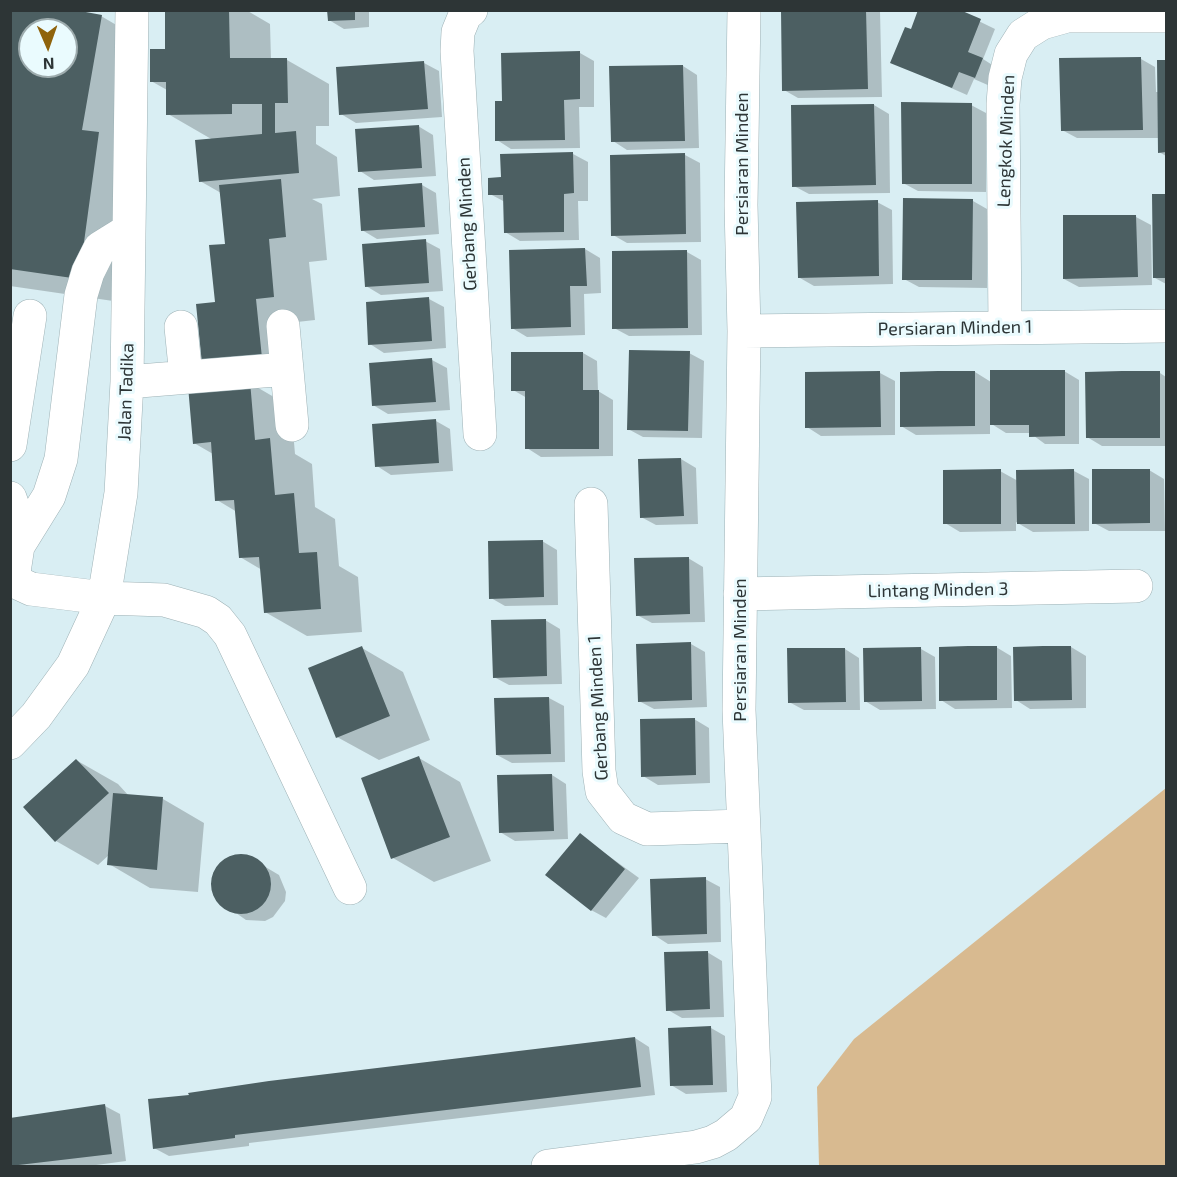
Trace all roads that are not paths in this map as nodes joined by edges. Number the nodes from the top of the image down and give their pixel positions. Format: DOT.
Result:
graph roads {
  1 [pos="132,10"];
  2 [pos="744,10"];
  3 [pos="467,12"];
  4 [pos="1167,16"];
  5 [pos="129,230"];
  6 [pos="30,316"];
  7 [pos="283,326"];
  8 [pos="1167,326"];
  9 [pos="181,327"];
  10 [pos="1005,327"];
  11 [pos="744,332"];
  12 [pos="287,369"];
  13 [pos="186,377"];
  14 [pos="127,382"];
  15 [pos="292,425"];
  16 [pos="480,434"];
  17 [pos="10,446"];
  18 [pos="10,498"];
  19 [pos="591,504"];
  20 [pos="23,535"];
  21 [pos="1136,586"];
  22 [pos="740,594"];
  23 [pos="104,598"];
  24 [pos="10,743"];
  25 [pos="743,826"];
  26 [pos="350,888"];
  27 [pos="588,1164"];
  28 [pos="548,1167"];
  1 -- 5 [label="street, Jalan Tadika"];
  2 -- 11 [label="street, Persiaran Minden"];
  3 -- 16 [label="street, Gerbang Minden"];
  4 -- 10 [label="street, Lengkok Minden"];
  5 -- 14 [label="street, Jalan Tadika"];
  5 -- 20 [label="street"];
  6 -- 17 [label="street"];
  7 -- 12 [label="street"];
  8 -- 10 [label="street, Persiaran Minden 1"];
  9 -- 13 [label="street"];
  10 -- 11 [label="street, Persiaran Minden 1"];
  11 -- 22 [label="street, Persiaran Minden"];
  12 -- 13 [label="street"];
  12 -- 15 [label="street"];
  13 -- 14 [label="street"];
  14 -- 23 [label="street, Jalan Tadika"];
  18 -- 20 [label="street"];
  19 -- 25 [label="street, Gerbang Minden 1"];
  20 -- 23 [label="street"];
  21 -- 22 [label="street, Lintang Minden 3"];
  22 -- 25 [label="street, Persiaran Minden"];
  23 -- 24 [label="street, Jalan Tadika"];
  23 -- 26 [label="street"];
  25 -- 27 [label="street, Persiaran Minden"];
  27 -- 28 [label="street, Persiaran Minden"];
}
